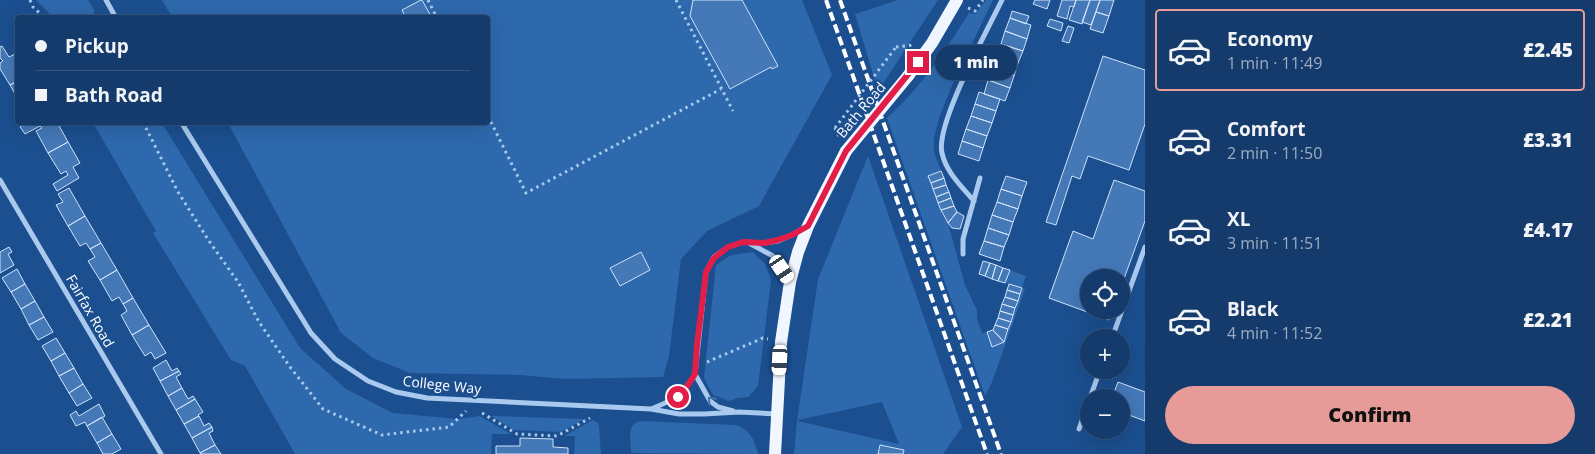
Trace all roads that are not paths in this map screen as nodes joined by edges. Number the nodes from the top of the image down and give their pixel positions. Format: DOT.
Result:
graph roads {
  1 [pos="106,0"];
  2 [pos="957,0"];
  3 [pos="1002,0"];
  4 [pos="114,15"];
  5 [pos="183,125"];
  6 [pos="980,178"];
  7 [pos="0,180"];
  8 [pos="974,201"];
  9 [pos="808,226"];
  10 [pos="749,242"];
  11 [pos="1145,247"];
  12 [pos="963,254"];
  13 [pos="790,282"];
  14 [pos="1115,329"];
  15 [pos="695,374"];
  16 [pos="651,409"];
  17 [pos="739,412"];
  18 [pos="777,414"];
  19 [pos="161,454"];
  20 [pos="775,454"];
  1 -- 4 [label="street"];
  2 -- 9 [label="main road, Bath Road, bridge"];
  3 -- 8 [label="street"];
  5 -- 16 [label="street, College Way"];
  6 -- 8 [label="street"];
  7 -- 19 [label="street, Fairfax Road"];
  8 -- 12 [label="street"];
  9 -- 10 [label="street"];
  9 -- 13 [label="main road, Bath Road"];
  10 -- 13 [label="street"];
  10 -- 15 [label="street"];
  11 -- 14 [label="street"];
  13 -- 18 [label="main road, Bath Road"];
  15 -- 16 [label="street"];
  17 -- 15 [label="street, one-way"];
  16 -- 17 [label="street, College Way"];
  17 -- 18 [label="street, College Way"];
  18 -- 20 [label="main road, Bath Road"];
}
